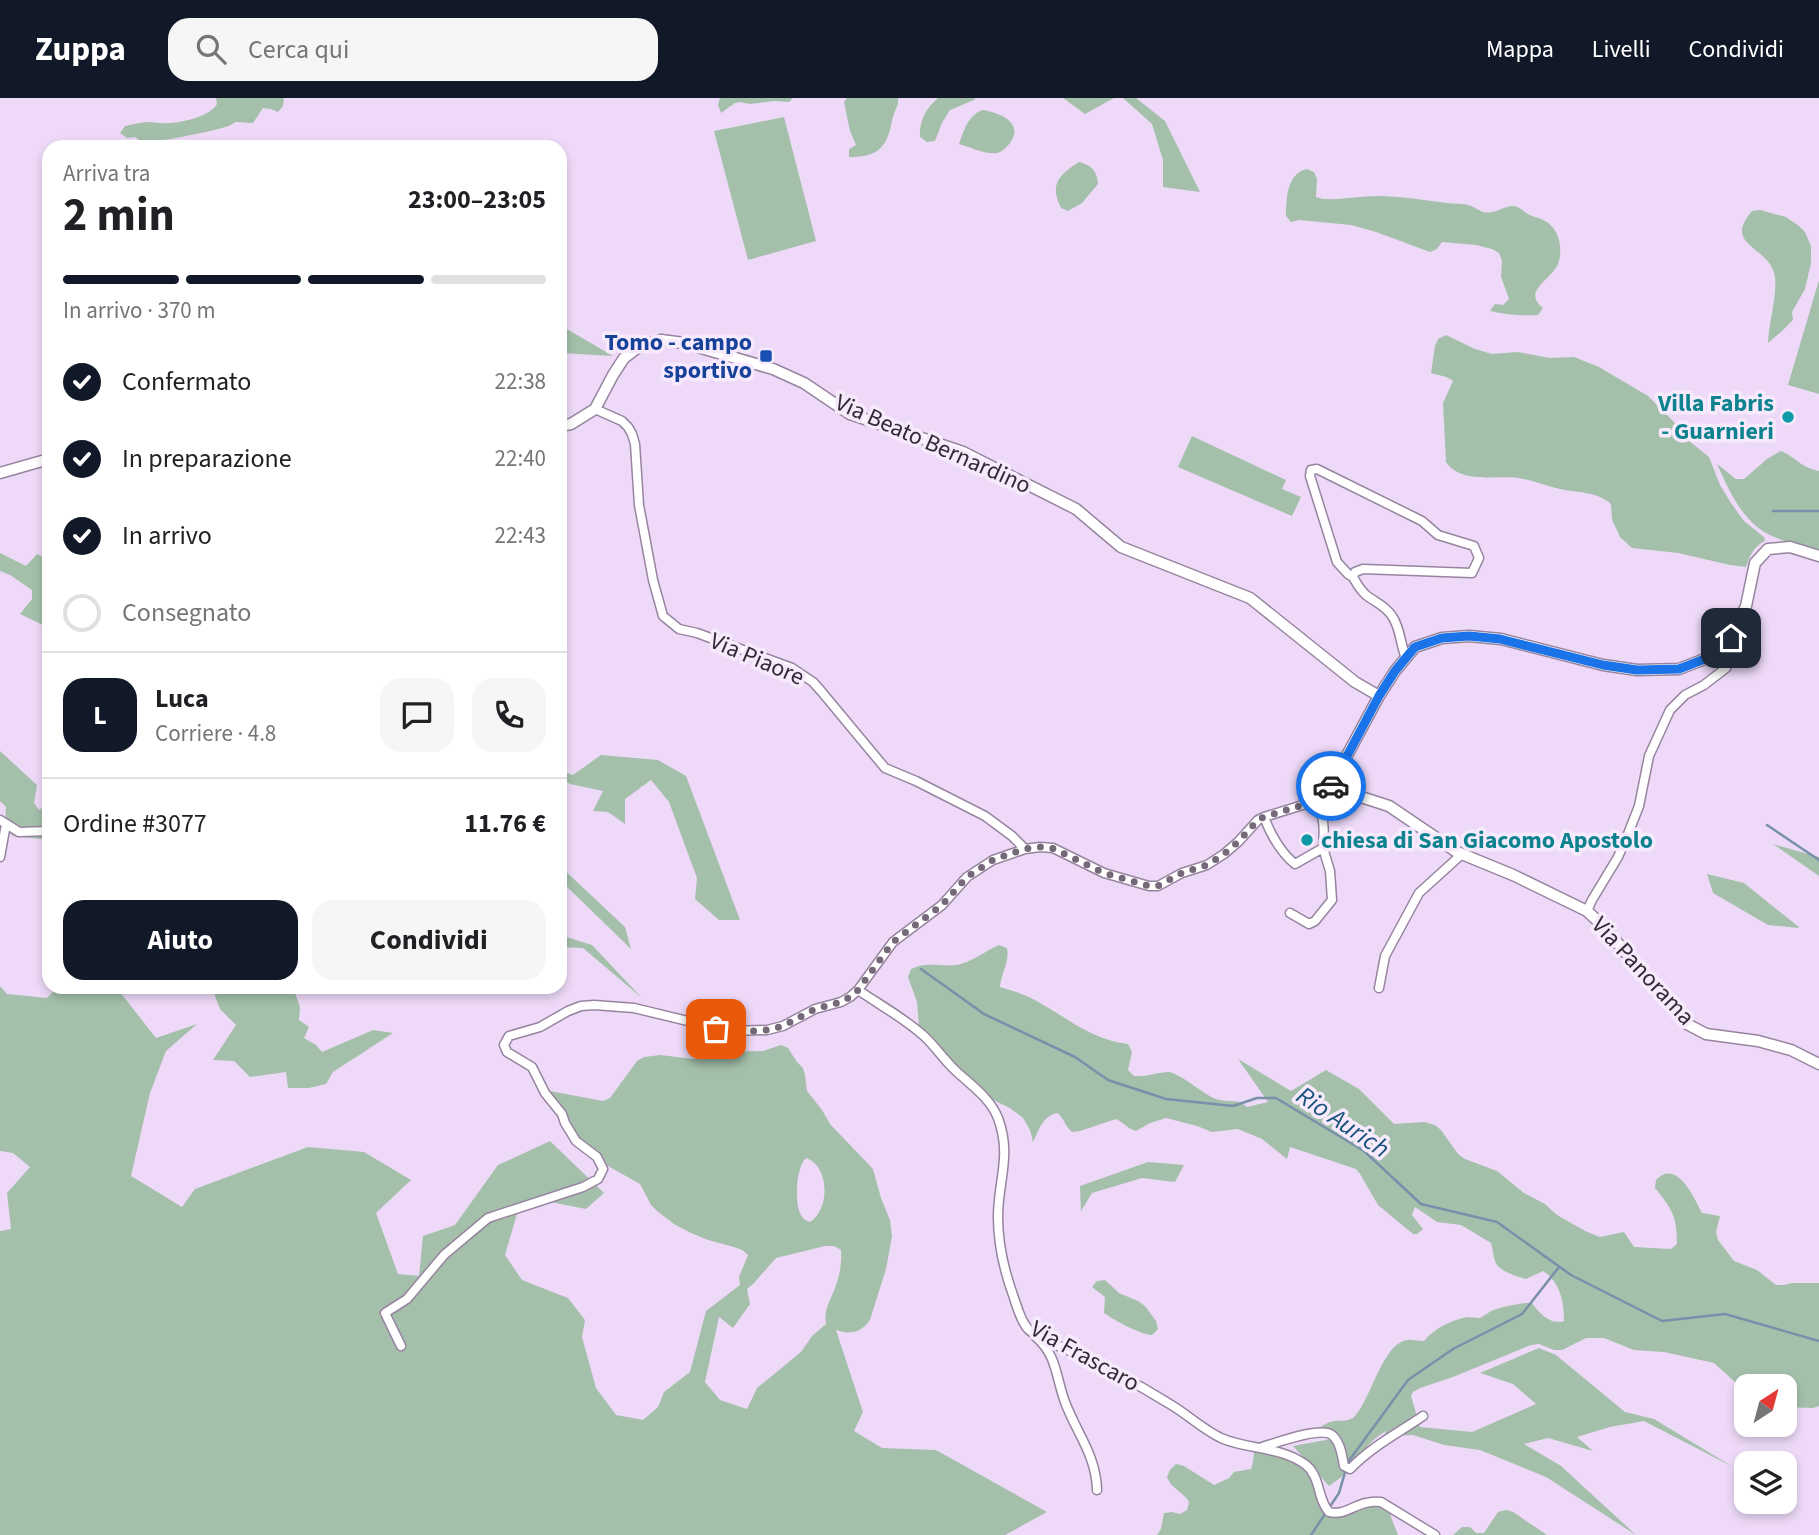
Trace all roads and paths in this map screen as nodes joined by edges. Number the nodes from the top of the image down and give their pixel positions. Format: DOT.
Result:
graph roads {
  1 [pos="595,409"];
  2 [pos="567,425"];
  3 [pos="42,461"];
  4 [pos="0,473"];
  5 [pos="1819,556"];
  6 [pos="1353,577"];
  7 [pos="1731,638"];
  8 [pos="1406,658"];
  9 [pos="1379,696"];
  10 [pos="1330,788"];
  11 [pos="1318,805"];
  12 [pos="1264,817"];
  13 [pos="3,822"];
  14 [pos="42,831"];
  15 [pos="1323,848"];
  16 [pos="1025,849"];
  17 [pos="1462,853"];
  18 [pos="0,857"];
  19 [pos="1587,911"];
  20 [pos="1290,913"];
  21 [pos="1379,988"];
  22 [pos="858,990"];
  23 [pos="1819,1064"];
  24 [pos="1029,1330"];
  25 [pos="401,1346"];
  26 [pos="1423,1416"];
  27 [pos="1259,1448"];
  28 [pos="1097,1490"];
  29 [pos="1434,1535"];
  1 -- 2 [label="street"];
  1 -- 9 [label="street, Via Beato Bernardino"];
  1 -- 16 [label="street, Via Piaore"];
  3 -- 4 [label="street"];
  5 -- 7 [label="street"];
  6 -- 6 [label="street"];
  6 -- 8 [label="street"];
  7 -- 8 [label="street"];
  7 -- 19 [label="street"];
  8 -- 9 [label="street"];
  9 -- 10 [label="street"];
  10 -- 11 [label="street"];
  10 -- 17 [label="street, Via Panorama"];
  11 -- 12 [label="street"];
  11 -- 15 [label="street"];
  12 -- 15 [label="street"];
  12 -- 16 [label="street"];
  13 -- 14 [label="street"];
  13 -- 18 [label="street"];
  15 -- 20 [label="street"];
  16 -- 22 [label="street"];
  17 -- 19 [label="street, Via Panorama"];
  17 -- 21 [label="street"];
  19 -- 23 [label="street, Via Panorama"];
  22 -- 24 [label="street, Via Frascaro"];
  22 -- 25 [label="street"];
  24 -- 27 [label="street, Via Frascaro"];
  24 -- 28 [label="street"];
  26 -- 27 [label="street"];
  27 -- 29 [label="street, Via Frascaro"];
}
